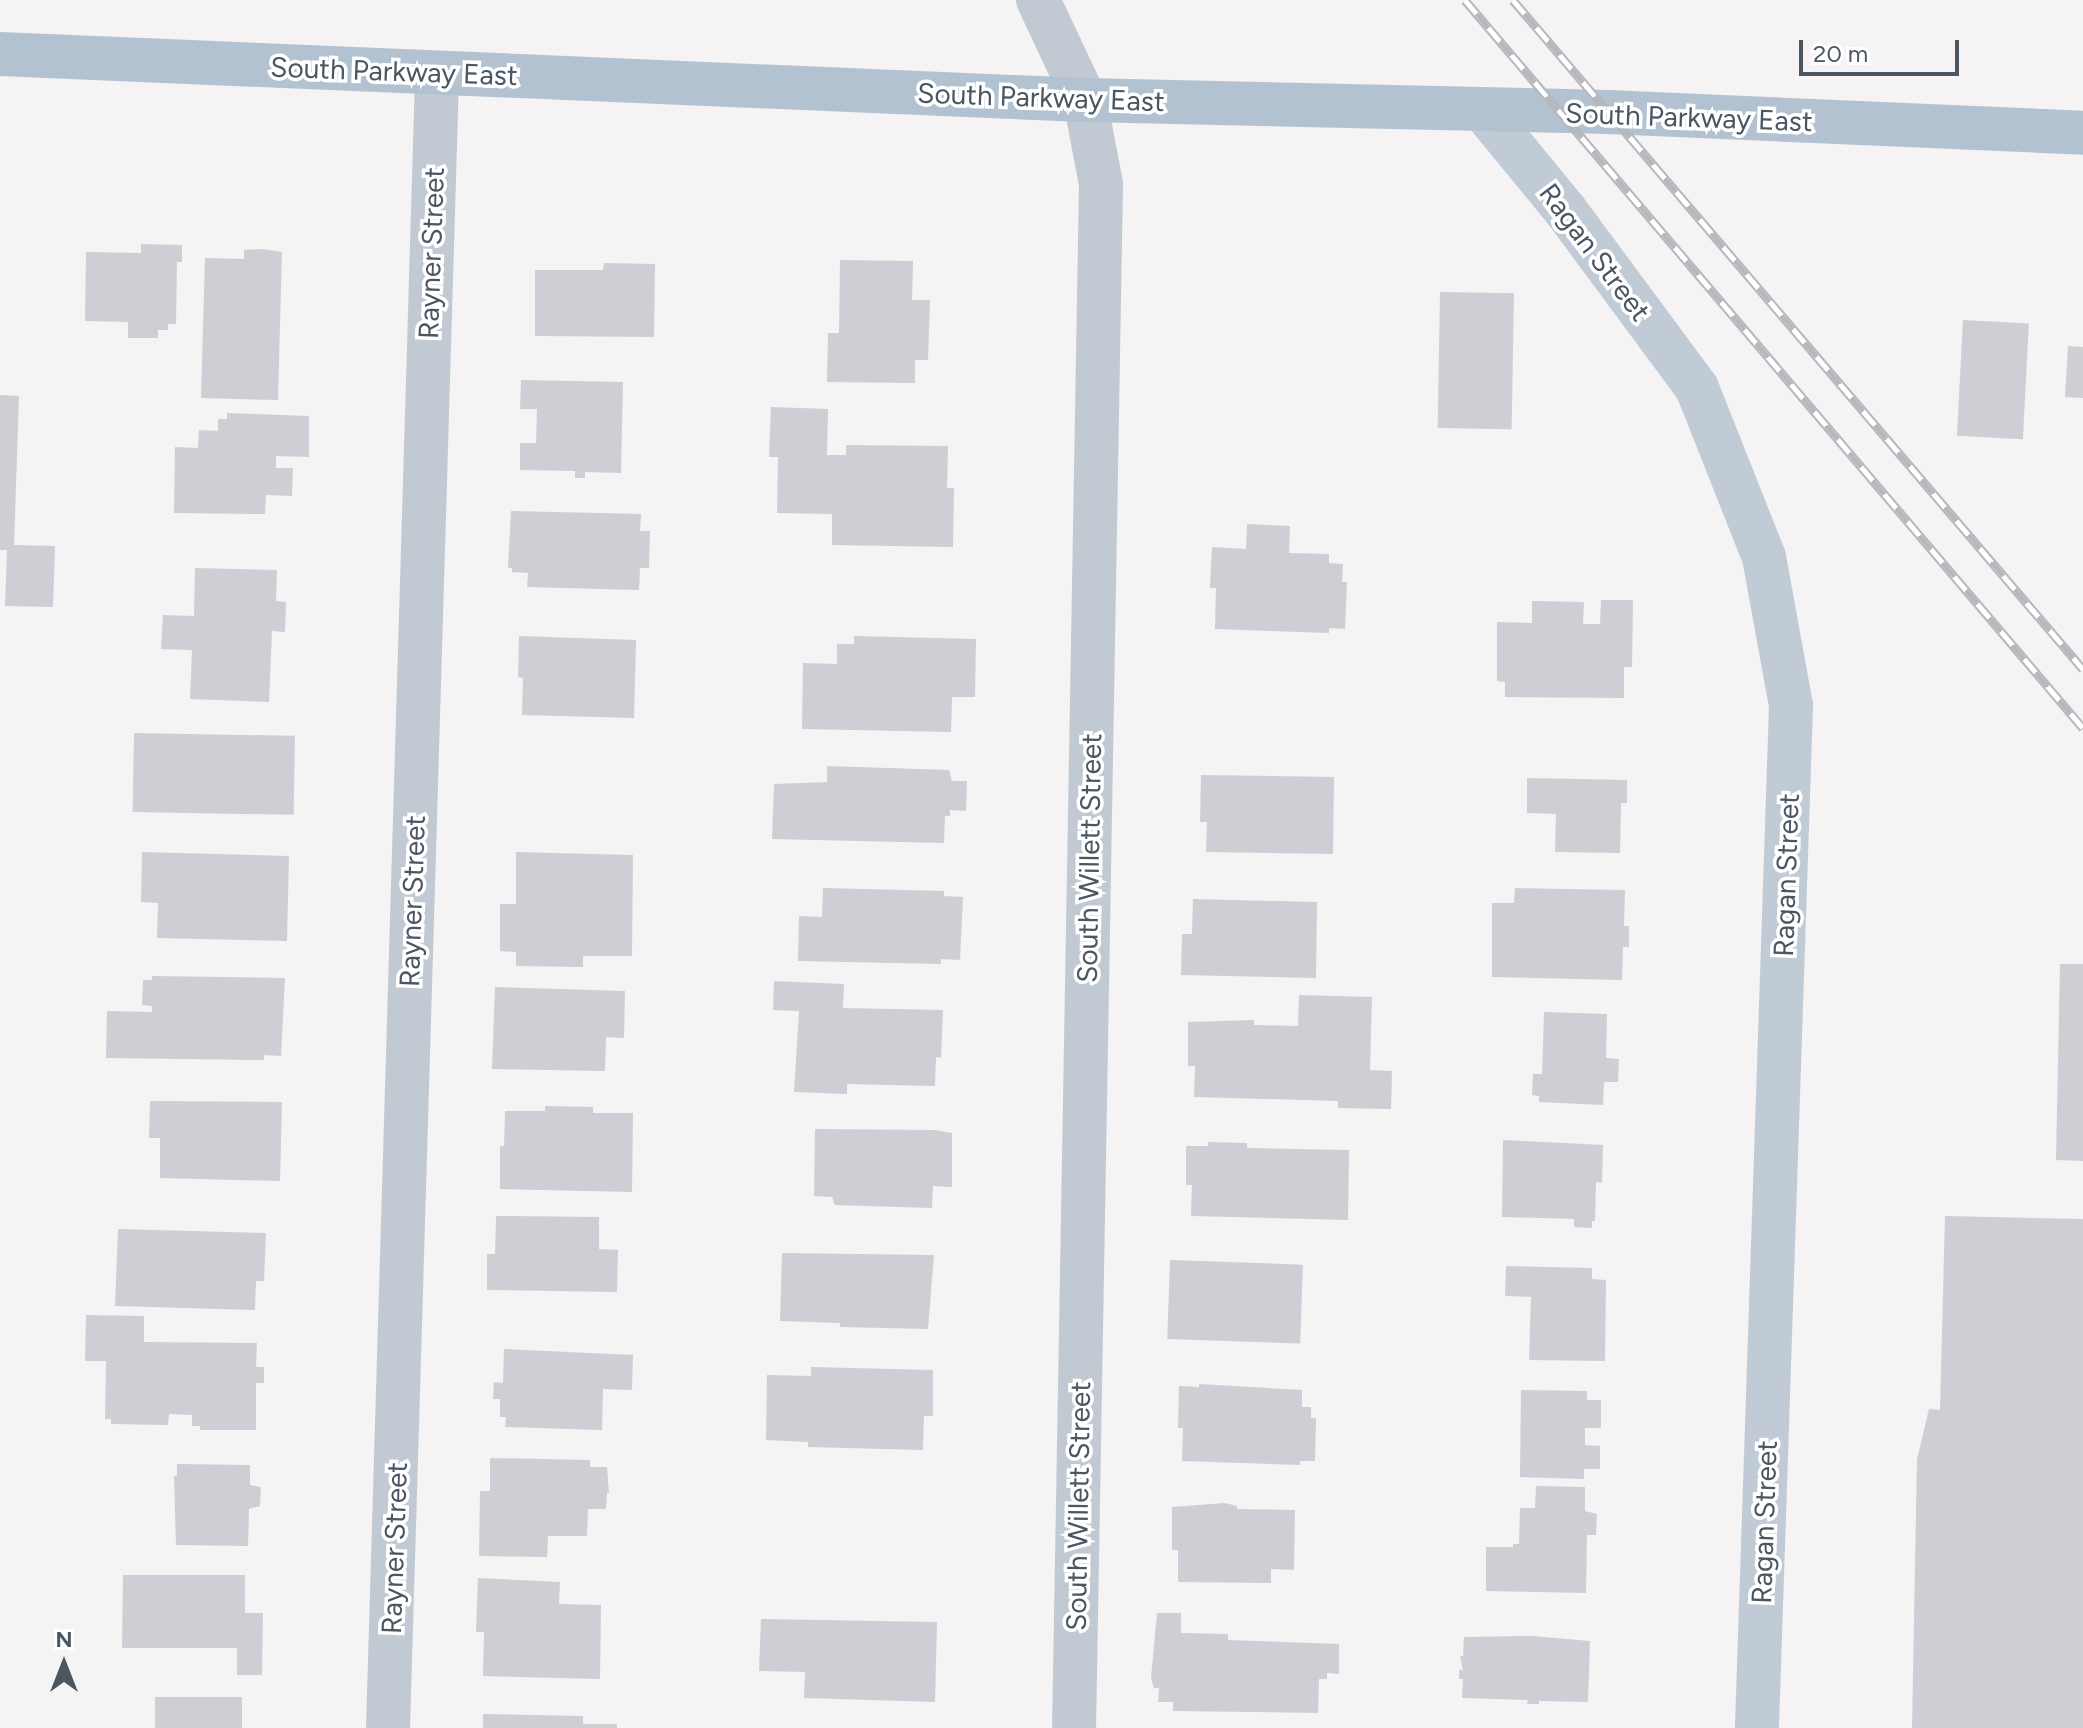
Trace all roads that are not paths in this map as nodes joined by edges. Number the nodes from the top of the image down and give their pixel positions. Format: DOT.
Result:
graph roads {
  1 [pos="1038,0"];
  2 [pos="0,54"];
  3 [pos="437,73"];
  4 [pos="1085,100"];
  5 [pos="1483,110"];
  6 [pos="2083,133"];
  7 [pos="388,1728"];
  8 [pos="1074,1728"];
  9 [pos="1757,1728"];
  1 -- 4 [label="street, South Willett Street"];
  2 -- 3 [label="main road, South Parkway East"];
  3 -- 4 [label="main road, South Parkway East"];
  3 -- 7 [label="street, Rayner Street"];
  4 -- 5 [label="main road, South Parkway East"];
  4 -- 8 [label="street, South Willett Street"];
  5 -- 6 [label="main road, South Parkway East"];
  5 -- 9 [label="street, Ragan Street"];
}
